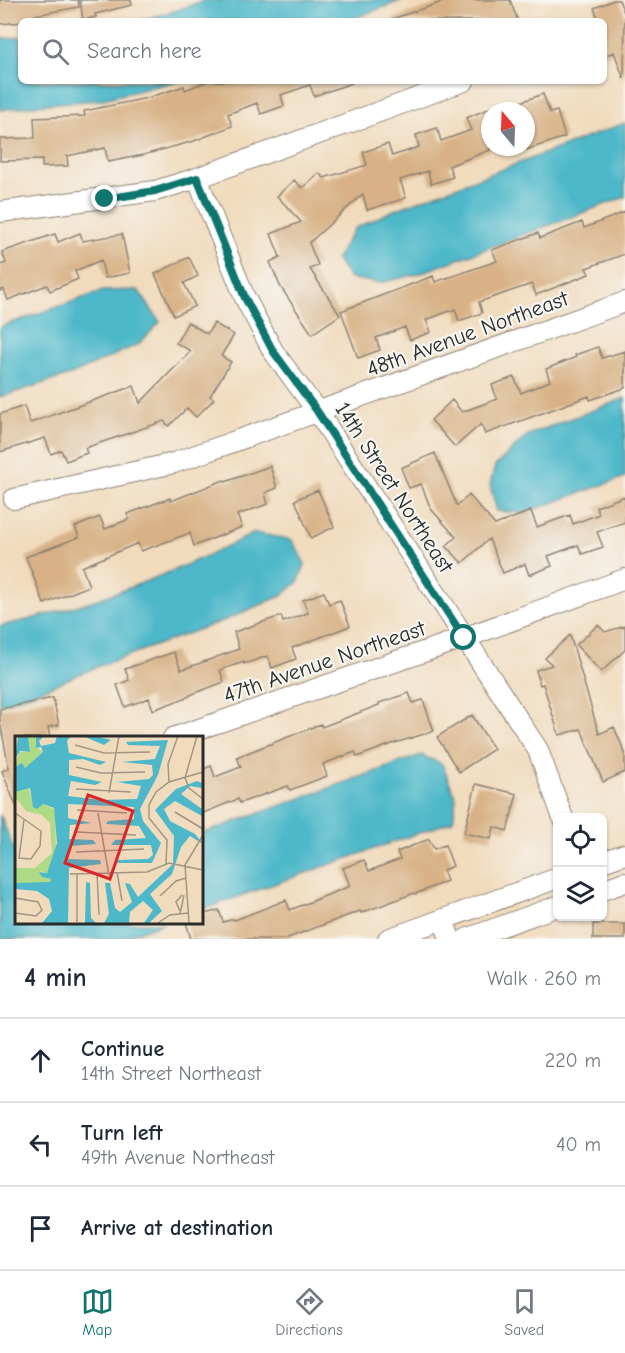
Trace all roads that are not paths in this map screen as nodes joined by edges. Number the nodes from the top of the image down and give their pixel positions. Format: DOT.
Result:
graph roads {
  1 [pos="456,84"];
  2 [pos="197,178"];
  3 [pos="0,212"];
  4 [pos="625,302"];
  5 [pos="317,411"];
  6 [pos="14,499"];
  7 [pos="625,579"];
  8 [pos="464,638"];
  9 [pos="179,736"];
  10 [pos="561,813"];
  11 [pos="625,854"];
  12 [pos="607,861"];
  13 [pos="553,880"];
  14 [pos="625,882"];
  15 [pos="607,889"];
  16 [pos="553,908"];
  17 [pos="443,920"];
  18 [pos="388,939"];
  19 [pos="450,939"];
  20 [pos="466,939"];
  1 -- 2 [label="street"];
  2 -- 3 [label="street"];
  2 -- 5 [label="street, 14th Street Northeast"];
  4 -- 5 [label="street, 48th Avenue Northeast"];
  5 -- 6 [label="street, 48th Avenue Northeast"];
  5 -- 8 [label="street, 14th Street Northeast"];
  7 -- 8 [label="street, 47th Avenue Northeast"];
  8 -- 9 [label="street, 47th Avenue Northeast"];
  8 -- 10 [label="street, 14th Street Northeast"];
  11 -- 12 [label="street"];
  13 -- 17 [label="street"];
  14 -- 15 [label="street"];
  16 -- 20 [label="street"];
  17 -- 18 [label="street"];
  17 -- 19 [label="street"];
}
